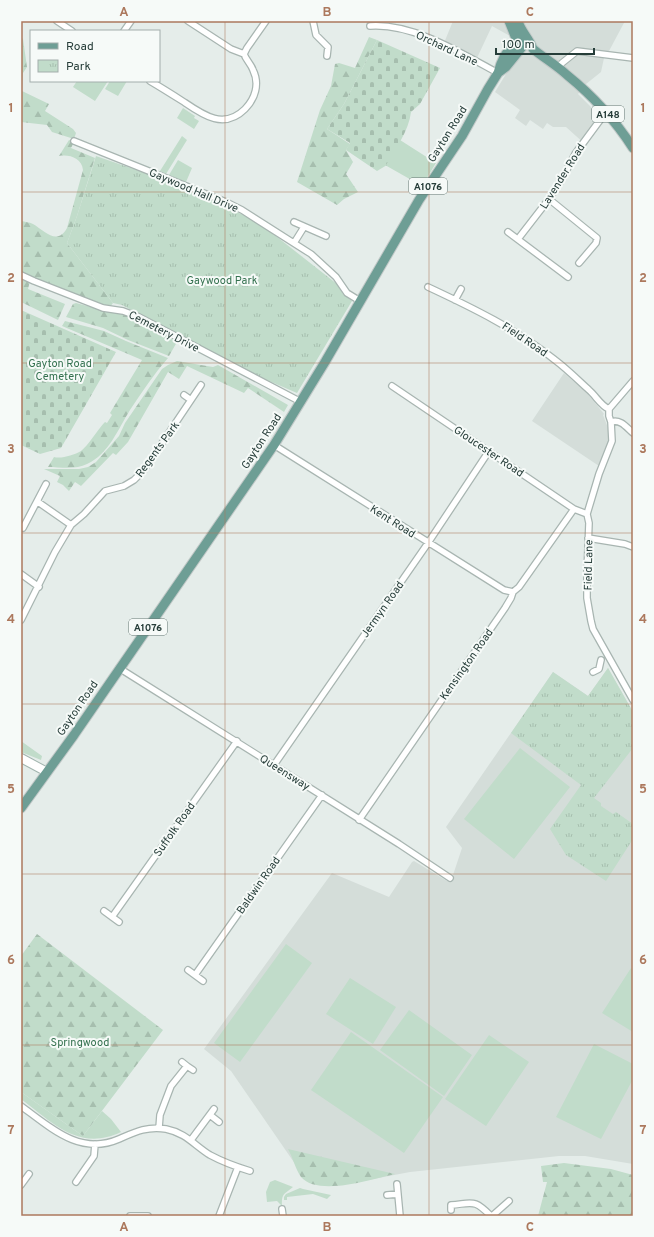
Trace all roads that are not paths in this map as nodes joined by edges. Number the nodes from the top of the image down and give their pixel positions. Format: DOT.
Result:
graph roads {
  1 [pos="57,21"];
  2 [pos="131,21"];
  3 [pos="188,21"];
  4 [pos="266,21"];
  5 [pos="313,21"];
  6 [pos="509,21"];
  7 [pos="518,21"];
  8 [pos="370,26"];
  9 [pos="70,30"];
  10 [pos="125,30"];
  11 [pos="524,40"];
  12 [pos="244,54"];
  13 [pos="327,56"];
  14 [pos="633,58"];
  15 [pos="558,67"];
  16 [pos="498,73"];
  17 [pos="152,82"];
  18 [pos="606,112"];
  19 [pos="74,141"];
  20 [pos="633,148"];
  21 [pos="549,199"];
  22 [pos="294,222"];
  23 [pos="304,227"];
  24 [pos="508,232"];
  25 [pos="326,236"];
  26 [pos="518,240"];
  27 [pos="294,243"];
  28 [pos="579,263"];
  29 [pos="21,275"];
  30 [pos="568,277"];
  31 [pos="428,287"];
  32 [pos="461,289"];
  33 [pos="456,300"];
  34 [pos="360,301"];
  35 [pos="633,381"];
  36 [pos="201,385"];
  37 [pos="392,386"];
  38 [pos="184,395"];
  39 [pos="191,400"];
  40 [pos="301,402"];
  41 [pos="609,409"];
  42 [pos="611,422"];
  43 [pos="633,433"];
  44 [pos="274,445"];
  45 [pos="489,451"];
  46 [pos="46,484"];
  47 [pos="38,502"];
  48 [pos="574,509"];
  49 [pos="587,514"];
  50 [pos="71,525"];
  51 [pos="21,527"];
  52 [pos="588,538"];
  53 [pos="428,543"];
  54 [pos="633,547"];
  55 [pos="21,574"];
  56 [pos="39,587"];
  57 [pos="513,592"];
  58 [pos="21,620"];
  59 [pos="601,660"];
  60 [pos="119,668"];
  61 [pos="593,672"];
  62 [pos="633,700"];
  63 [pos="237,741"];
  64 [pos="21,758"];
  65 [pos="274,766"];
  66 [pos="47,772"];
  67 [pos="322,795"];
  68 [pos="21,808"];
  69 [pos="359,820"];
  70 [pos="450,878"];
  71 [pos="104,911"];
  72 [pos="112,917"];
  73 [pos="119,922"];
  74 [pos="188,970"];
  75 [pos="195,975"];
  76 [pos="203,981"];
  77 [pos="193,1070"];
  78 [pos="21,1106"];
  79 [pos="214,1109"];
  80 [pos="210,1115"];
  81 [pos="219,1122"];
  82 [pos="159,1128"];
  83 [pos="191,1140"];
  84 [pos="95,1144"];
  85 [pos="238,1167"];
  86 [pos="250,1171"];
  87 [pos="29,1174"];
  88 [pos="76,1182"];
  89 [pos="397,1184"];
  90 [pos="21,1185"];
  91 [pos="398,1194"];
  92 [pos="387,1195"];
  93 [pos="509,1201"];
  94 [pos="282,1209"];
  95 [pos="451,1210"];
  96 [pos="130,1216"];
  97 [pos="148,1216"];
  98 [pos="219,1216"];
  99 [pos="283,1216"];
  100 [pos="400,1216"];
  101 [pos="492,1216"];
  1 -- 9 [label="street"];
  2 -- 10 [label="street"];
  3 -- 12 [label="street"];
  4 -- 12 [label="street"];
  5 -- 13 [label="street"];
  6 -- 11 [label="main road, A148"];
  7 -- 11 [label="main road, A148"];
  8 -- 16 [label="street, Orchard Lane"];
  11 -- 15 [label="main road, A148"];
  11 -- 16 [label="main road, Gayton Road / A1076"];
  12 -- 17 [label="street"];
  14 -- 15 [label="street"];
  15 -- 18 [label="main road, A148"];
  16 -- 34 [label="main road, Gayton Road / A1076"];
  18 -- 20 [label="main road, A148"];
  18 -- 21 [label="street, Lavender Road"];
  19 -- 27 [label="street, Gaywood Hall Drive"];
  21 -- 26 [label="street, Lavender Road"];
  21 -- 28 [label="street"];
  22 -- 23 [label="street"];
  23 -- 25 [label="street"];
  23 -- 27 [label="street"];
  24 -- 26 [label="street"];
  26 -- 30 [label="street"];
  27 -- 34 [label="street, Gaywood Hall Drive"];
  29 -- 40 [label="street, Cemetery Drive"];
  31 -- 33 [label="street, Field Road"];
  32 -- 33 [label="street"];
  33 -- 41 [label="street, Field Road"];
  34 -- 40 [label="main road, Gayton Road / A1076"];
  35 -- 41 [label="street"];
  36 -- 39 [label="street, Regents Park"];
  37 -- 45 [label="street, Gloucester Road"];
  38 -- 39 [label="street"];
  39 -- 50 [label="street, Regents Park"];
  40 -- 44 [label="main road, Gayton Road / A1076"];
  41 -- 42 [label="street, Field Lane"];
  42 -- 43 [label="street"];
  42 -- 49 [label="street, Field Lane"];
  44 -- 53 [label="street, Kent Road"];
  44 -- 60 [label="main road, Gayton Road / A1076"];
  45 -- 48 [label="street, Gloucester Road"];
  45 -- 53 [label="street, Jermyn Road"];
  46 -- 47 [label="street"];
  47 -- 50 [label="street"];
  47 -- 51 [label="street"];
  48 -- 49 [label="street, Gloucester Road"];
  48 -- 57 [label="street, Kensington Road"];
  49 -- 52 [label="street, Field Lane"];
  50 -- 56 [label="street, Regents Park"];
  52 -- 54 [label="street"];
  52 -- 62 [label="street, Field Lane"];
  53 -- 57 [label="street, Kent Road"];
  53 -- 65 [label="street, Jermyn Road"];
  55 -- 56 [label="street"];
  56 -- 58 [label="street, Regents Park"];
  57 -- 69 [label="street, Kensington Road"];
  59 -- 61 [label="street"];
  60 -- 63 [label="street, Queensway"];
  60 -- 66 [label="main road, Gayton Road / A1076"];
  63 -- 65 [label="street, Queensway"];
  63 -- 72 [label="street, Suffolk Road"];
  64 -- 66 [label="street"];
  65 -- 67 [label="street, Queensway"];
  66 -- 68 [label="main road, Gayton Road / A1076"];
  67 -- 69 [label="street, Queensway"];
  67 -- 75 [label="street, Baldwin Road"];
  69 -- 70 [label="street, Queensway"];
  71 -- 72 [label="street"];
  72 -- 73 [label="street"];
  74 -- 75 [label="street"];
  75 -- 76 [label="street"];
  77 -- 82 [label="street"];
  78 -- 84 [label="street"];
  79 -- 80 [label="street"];
  80 -- 81 [label="street"];
  80 -- 83 [label="street"];
  82 -- 83 [label="street"];
  82 -- 84 [label="street"];
  83 -- 85 [label="street"];
  84 -- 88 [label="street"];
  85 -- 86 [label="street"];
  85 -- 98 [label="street"];
  87 -- 90 [label="street"];
  89 -- 91 [label="street"];
  91 -- 92 [label="street"];
  91 -- 100 [label="street"];
  93 -- 101 [label="street"];
  94 -- 99 [label="street"];
  95 -- 101 [label="street"];
  96 -- 97 [label="street"];
}
